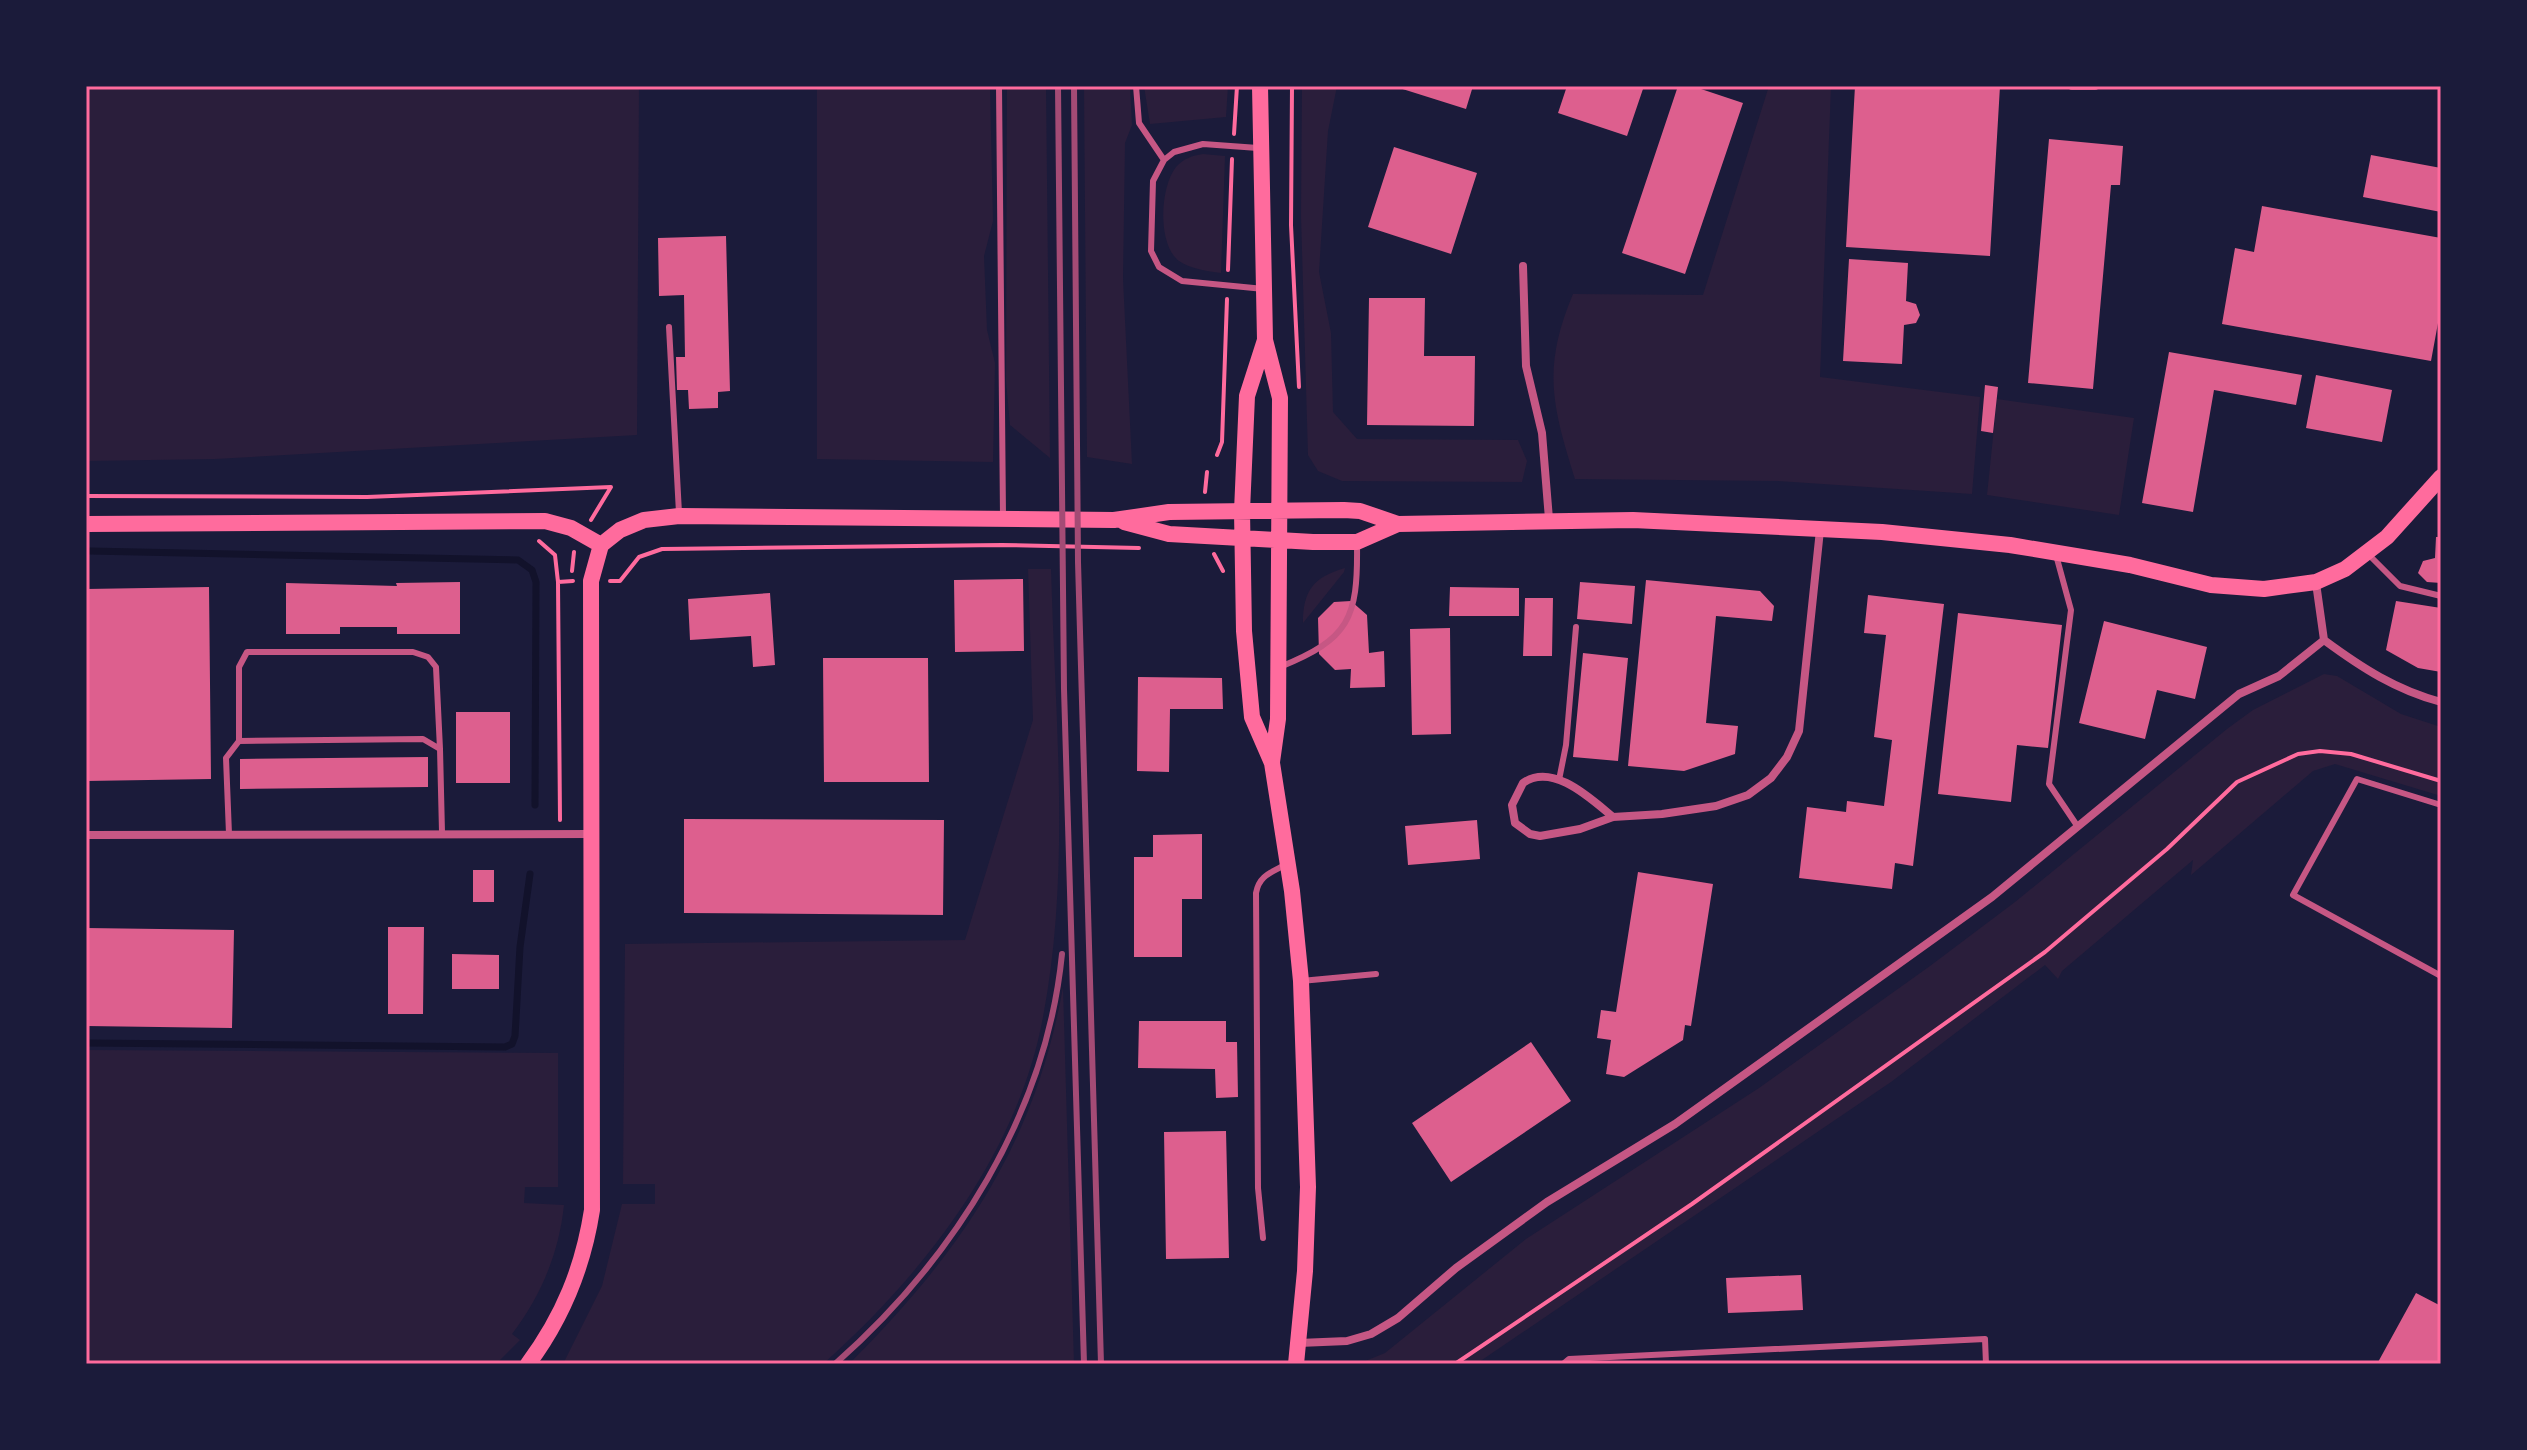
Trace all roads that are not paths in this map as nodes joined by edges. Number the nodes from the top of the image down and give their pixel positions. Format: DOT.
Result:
graph roads {
  1 [pos="999,86"];
  2 [pos="1136,86"];
  3 [pos="1260,86"];
  4 [pos="2072,86"];
  5 [pos="2095,86"];
  6 [pos="1261,148"];
  7 [pos="1164,160"];
  8 [pos="1523,266"];
  9 [pos="1264,289"];
  10 [pos="669,327"];
  11 [pos="1265,340"];
  12 [pos="2441,477"];
  13 [pos="1242,511"];
  14 [pos="1279,511"];
  15 [pos="679,516"];
  16 [pos="1549,519"];
  17 [pos="1003,520"];
  18 [pos="1114,520"];
  19 [pos="86,524"];
  20 [pos="1398,524"];
  21 [pos="1820,529"];
  22 [pos="1242,540"];
  23 [pos="1278,542"];
  24 [pos="1357,542"];
  25 [pos="598,552"];
  26 [pos="2056,552"];
  27 [pos="2368,554"];
  28 [pos="2316,582"];
  29 [pos="2441,596"];
  30 [pos="1576,627"];
  31 [pos="2324,640"];
  32 [pos="1277,668"];
  33 [pos="2441,702"];
  34 [pos="239,741"];
  35 [pos="440,749"];
  36 [pos="1272,763"];
  37 [pos="1559,780"];
  38 [pos="2441,805"];
  39 [pos="1613,817"];
  40 [pos="2078,827"];
  41 [pos="442,832"];
  42 [pos="229,834"];
  43 [pos="592,834"];
  44 [pos="86,835"];
  45 [pos="1288,864"];
  46 [pos="1376,974"];
  47 [pos="2441,976"];
  48 [pos="1301,981"];
  49 [pos="1263,1238"];
  50 [pos="1299,1343"];
  51 [pos="528,1364"];
  52 [pos="1296,1364"];
  53 [pos="1563,1364"];
  54 [pos="1986,1364"];
  1 -- 17 [label="lane"];
  2 -- 7 [label="lane"];
  3 -- 6 [label="main road"];
  4 -- 5 [label="street"];
  6 -- 7 [label="lane"];
  6 -- 9 [label="main road"];
  7 -- 9 [label="lane"];
  8 -- 16 [label="street"];
  9 -- 11 [label="main road"];
  10 -- 15 [label="lane"];
  11 -- 13 [label="main road"];
  11 -- 14 [label="main road"];
  12 -- 27 [label="main road"];
  13 -- 14 [label="main road"];
  13 -- 18 [label="main road"];
  13 -- 22 [label="main road"];
  14 -- 20 [label="main road"];
  14 -- 23 [label="main road"];
  15 -- 17 [label="main road"];
  15 -- 25 [label="main road"];
  16 -- 20 [label="main road"];
  16 -- 21 [label="main road"];
  17 -- 18 [label="main road"];
  18 -- 22 [label="main road"];
  19 -- 25 [label="main road"];
  20 -- 24 [label="main road"];
  21 -- 26 [label="main road"];
  21 -- 39 [label="street"];
  22 -- 23 [label="main road"];
  22 -- 36 [label="main road"];
  23 -- 24 [label="main road"];
  23 -- 32 [label="main road"];
  24 -- 32 [label="lane"];
  25 -- 43 [label="main road"];
  26 -- 28 [label="main road"];
  26 -- 40 [label="lane"];
  27 -- 28 [label="main road"];
  27 -- 29 [label="lane"];
  28 -- 31 [label="street"];
  30 -- 37 [label="lane"];
  31 -- 33 [label="street"];
  31 -- 40 [label="street"];
  32 -- 36 [label="main road"];
  34 -- 35 [label="lane"];
  34 -- 35 [label="lane"];
  34 -- 42 [label="lane"];
  35 -- 41 [label="lane"];
  36 -- 45 [label="main road"];
  37 -- 39 [label="street"];
  37 -- 39 [label="street"];
  38 -- 47 [label="lane"];
  40 -- 50 [label="street"];
  41 -- 42 [label="street"];
  41 -- 43 [label="street"];
  42 -- 44 [label="street"];
  43 -- 51 [label="main road"];
  45 -- 48 [label="main road"];
  45 -- 49 [label="lane"];
  46 -- 48 [label="lane"];
  48 -- 50 [label="main road"];
  50 -- 52 [label="main road"];
  53 -- 54 [label="lane"];
}
